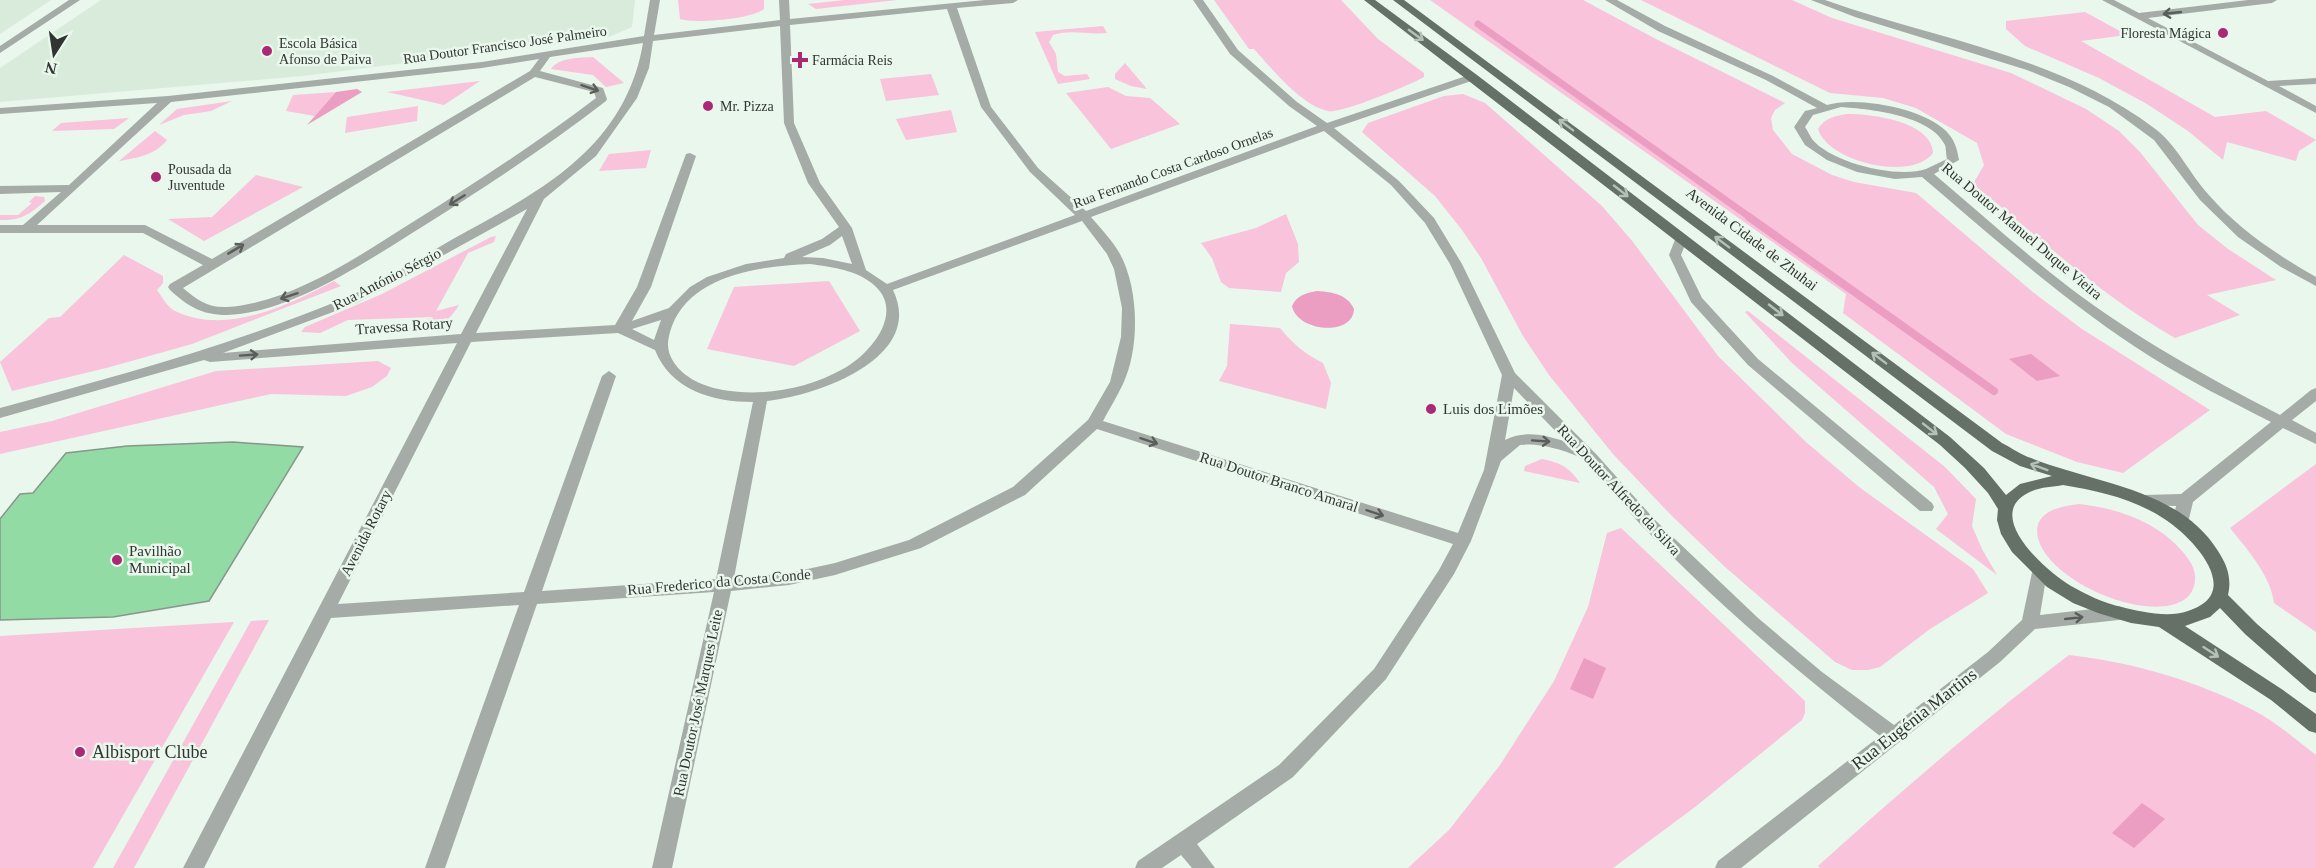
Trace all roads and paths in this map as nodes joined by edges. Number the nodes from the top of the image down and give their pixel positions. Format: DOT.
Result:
graph roads {
  1 [pos="75,0"];
  2 [pos="655,0"];
  3 [pos="784,0"];
  4 [pos="1013,0"];
  5 [pos="1198,0"];
  6 [pos="1369,0"];
  7 [pos="1398,0"];
  8 [pos="1610,0"];
  9 [pos="1816,0"];
  10 [pos="2107,0"];
  11 [pos="2272,0"];
  12 [pos="951,6"];
  13 [pos="2138,16"];
  14 [pos="785,23"];
  15 [pos="649,40"];
  16 [pos="0,50"];
  17 [pos="546,56"];
  18 [pos="534,73"];
  19 [pos="1473,77"];
  20 [pos="2316,81"];
  21 [pos="2267,84"];
  22 [pos="168,99"];
  23 [pos="1822,106"];
  24 [pos="2316,110"];
  25 [pos="0,111"];
  26 [pos="1324,128"];
  27 [pos="690,156"];
  28 [pos="1926,174"];
  29 [pos="72,188"];
  30 [pos="0,190"];
  31 [pos="539,197"];
  32 [pos="1085,217"];
  33 [pos="846,228"];
  34 [pos="0,229"];
  35 [pos="26,229"];
  36 [pos="1682,237"];
  37 [pos="781,261"];
  38 [pos="211,264"];
  39 [pos="860,270"];
  40 [pos="2316,282"];
  41 [pos="885,289"];
  42 [pos="673,311"];
  43 [pos="620,329"];
  44 [pos="466,338"];
  45 [pos="661,348"];
  46 [pos="190,360"];
  47 [pos="1509,375"];
  48 [pos="609,376"];
  49 [pos="2316,393"];
  50 [pos="761,397"];
  51 [pos="0,412"];
  52 [pos="2280,422"];
  53 [pos="1094,423"];
  54 [pos="2316,439"];
  55 [pos="1591,458"];
  56 [pos="1494,459"];
  57 [pos="2095,484"];
  58 [pos="2185,500"];
  59 [pos="2145,501"];
  60 [pos="1926,507"];
  61 [pos="2006,509"];
  62 [pos="2181,523"];
  63 [pos="1463,541"];
  64 [pos="2039,572"];
  65 [pos="724,585"];
  66 [pos="531,597"];
  67 [pos="2220,597"];
  68 [pos="325,612"];
  69 [pos="2119,613"];
  70 [pos="2162,621"];
  71 [pos="2030,623"];
  72 [pos="2316,686"];
  73 [pos="2316,725"];
  74 [pos="1893,735"];
  75 [pos="1184,843"];
  76 [pos="193,868"];
  77 [pos="435,868"];
  78 [pos="662,868"];
  79 [pos="1144,868"];
  80 [pos="1204,868"];
  81 [pos="1725,868"];
  1 -- 16 [label="street"];
  2 -- 15 [label="street, Rua António Sérgio"];
  3 -- 14 [label="street"];
  4 -- 12 [label="street, Rua Doutor Francisco José Palmeiro"];
  5 -- 26 [label="street, Rua Doutor Alfredo da Silva"];
  6 -- 19 [label="main road, one-way"];
  57 -- 7 [label="main road, Avenida Cidade de Zhuhai, one-way"];
  8 -- 23 [label="street"];
  9 -- 40 [label="street"];
  10 -- 13 [label="street"];
  11 -- 13 [label="street, one-way"];
  12 -- 14 [label="street, Rua Doutor Francisco José Palmeiro"];
  12 -- 32 [label="street, Rua Frederico da Costa Conde"];
  13 -- 21 [label="street"];
  14 -- 15 [label="street, Rua Doutor Francisco José Palmeiro"];
  14 -- 33 [label="street"];
  15 -- 17 [label="street, Rua Doutor Francisco José Palmeiro"];
  15 -- 31 [label="street, Rua António Sérgio"];
  17 -- 18 [label="street"];
  17 -- 22 [label="street, Rua Doutor Francisco José Palmeiro"];
  38 -- 18 [label="street, one-way"];
  18 -- 38 [label="street, one-way"];
  19 -- 26 [label="street, Rua Fernando Costa Cardoso Ornelas"];
  19 -- 36 [label="main road, one-way"];
  20 -- 21 [label="street"];
  21 -- 24 [label="street"];
  22 -- 25 [label="street, Rua Doutor Francisco José Palmeiro"];
  22 -- 29 [label="street"];
  23 -- 28 [label="street"];
  23 -- 28 [label="street"];
  26 -- 32 [label="street, Rua Fernando Costa Cardoso Ornelas"];
  26 -- 47 [label="street, Rua Doutor Alfredo da Silva"];
  27 -- 43 [label="street"];
  28 -- 52 [label="street, Rua Doutor Manuel Duque Vieira"];
  29 -- 30 [label="street"];
  29 -- 35 [label="street"];
  31 -- 44 [label="street, Avenida Rotary"];
  31 -- 46 [label="street, Rua António Sérgio"];
  32 -- 41 [label="street, Rua Fernando Costa Cardoso Ornelas"];
  32 -- 53 [label="street, Rua Frederico da Costa Conde"];
  33 -- 37 [label="street"];
  33 -- 39 [label="street"];
  34 -- 35 [label="street"];
  35 -- 38 [label="street"];
  36 -- 60 [label="street"];
  36 -- 61 [label="main road, one-way"];
  37 -- 39 [label="street"];
  37 -- 42 [label="street"];
  39 -- 41 [label="street"];
  41 -- 50 [label="street"];
  42 -- 43 [label="street, Travessa Rotary"];
  42 -- 45 [label="street"];
  43 -- 44 [label="street, Travessa Rotary"];
  43 -- 45 [label="street, Travessa Rotary"];
  46 -- 44 [label="street, Travessa Rotary, one-way"];
  44 -- 68 [label="street, Avenida Rotary"];
  45 -- 50 [label="street"];
  46 -- 51 [label="street, Rua António Sérgio"];
  47 -- 55 [label="street, Rua Doutor Alfredo da Silva"];
  47 -- 56 [label="street"];
  48 -- 66 [label="street"];
  49 -- 52 [label="street"];
  50 -- 65 [label="street, Rua Doutor José Marques Leite"];
  52 -- 54 [label="street, Rua Doutor Manuel Duque Vieira"];
  52 -- 58 [label="street"];
  53 -- 63 [label="street, Rua Doutor Branco Amaral, one-way"];
  53 -- 65 [label="street, Rua Frederico da Costa Conde"];
  56 -- 55 [label="street, one-way"];
  55 -- 74 [label="street, Rua Doutor Alfredo da Silva"];
  56 -- 63 [label="street"];
  57 -- 59 [label="main road"];
  57 -- 61 [label="main road"];
  58 -- 59 [label="street"];
  58 -- 62 [label="street"];
  59 -- 62 [label="main road"];
  61 -- 64 [label="main road"];
  62 -- 67 [label="main road"];
  63 -- 75 [label="street"];
  64 -- 69 [label="main road"];
  64 -- 71 [label="street"];
  65 -- 66 [label="street, Rua Frederico da Costa Conde"];
  65 -- 78 [label="street, Rua Doutor José Marques Leite"];
  66 -- 68 [label="street, Rua Frederico da Costa Conde"];
  66 -- 77 [label="street"];
  67 -- 70 [label="main road"];
  67 -- 72 [label="main road"];
  68 -- 76 [label="street, Avenida Rotary"];
  69 -- 70 [label="main road"];
  71 -- 69 [label="street, one-way"];
  70 -- 73 [label="main road, one-way"];
  71 -- 74 [label="street, Rua Eugénia Martins"];
  74 -- 81 [label="street, Rua Eugénia Martins"];
  75 -- 79 [label="street"];
  75 -- 80 [label="street"];
}
